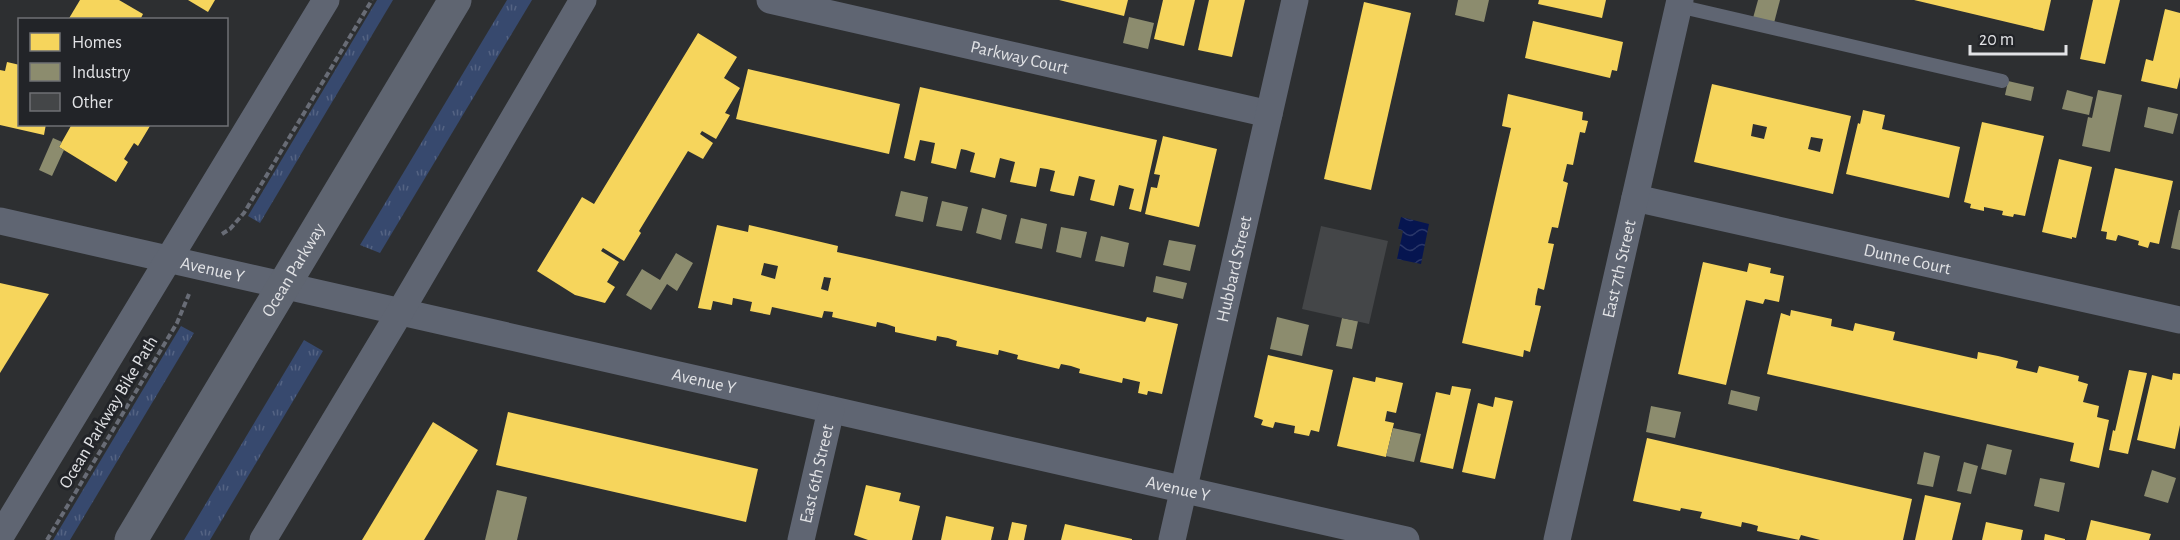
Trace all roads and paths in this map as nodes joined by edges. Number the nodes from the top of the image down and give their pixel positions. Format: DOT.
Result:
graph roads {
  1 [pos="326,0"];
  2 [pos="372,0"];
  3 [pos="455,0"];
  4 [pos="583,0"];
  5 [pos="770,0"];
  6 [pos="1295,0"];
  7 [pos="1679,3"];
  8 [pos="2002,81"];
  9 [pos="1269,114"];
  10 [pos="1635,198"];
  11 [pos="0,221"];
  12 [pos="222,234"];
  13 [pos="168,260"];
  14 [pos="283,286"];
  15 [pos="188,295"];
  16 [pos="400,312"];
  17 [pos="2180,320"];
  18 [pos="831,410"];
  19 [pos="1184,489"];
  20 [pos="0,537"];
  21 [pos="47,540"];
  22 [pos="131,540"];
  23 [pos="263,540"];
  24 [pos="801,540"];
  25 [pos="1172,540"];
  26 [pos="1406,540"];
  27 [pos="1557,540"];
  1 -- 13 [label="street"];
  2 -- 12 [label="path"];
  3 -- 14 [label="main road, Ocean Parkway"];
  4 -- 16 [label="street"];
  5 -- 9 [label="street, Parkway Court"];
  6 -- 9 [label="street, Hubbard Street"];
  7 -- 8 [label="lane"];
  7 -- 10 [label="street, East 7th Street"];
  9 -- 19 [label="street, Hubbard Street"];
  10 -- 17 [label="street, Dunne Court"];
  10 -- 27 [label="street, East 7th Street"];
  11 -- 13 [label="street, Avenue Y"];
  13 -- 14 [label="street, Avenue Y"];
  13 -- 20 [label="street"];
  14 -- 16 [label="street, Avenue Y"];
  14 -- 22 [label="main road, Ocean Parkway"];
  15 -- 21 [label="path, Ocean Parkway Bike Path"];
  16 -- 18 [label="street, Avenue Y"];
  16 -- 23 [label="street"];
  18 -- 19 [label="street, Avenue Y"];
  18 -- 24 [label="street, East 6th Street"];
  19 -- 25 [label="street, Hubbard Street"];
  19 -- 26 [label="street, Avenue Y"];
}
